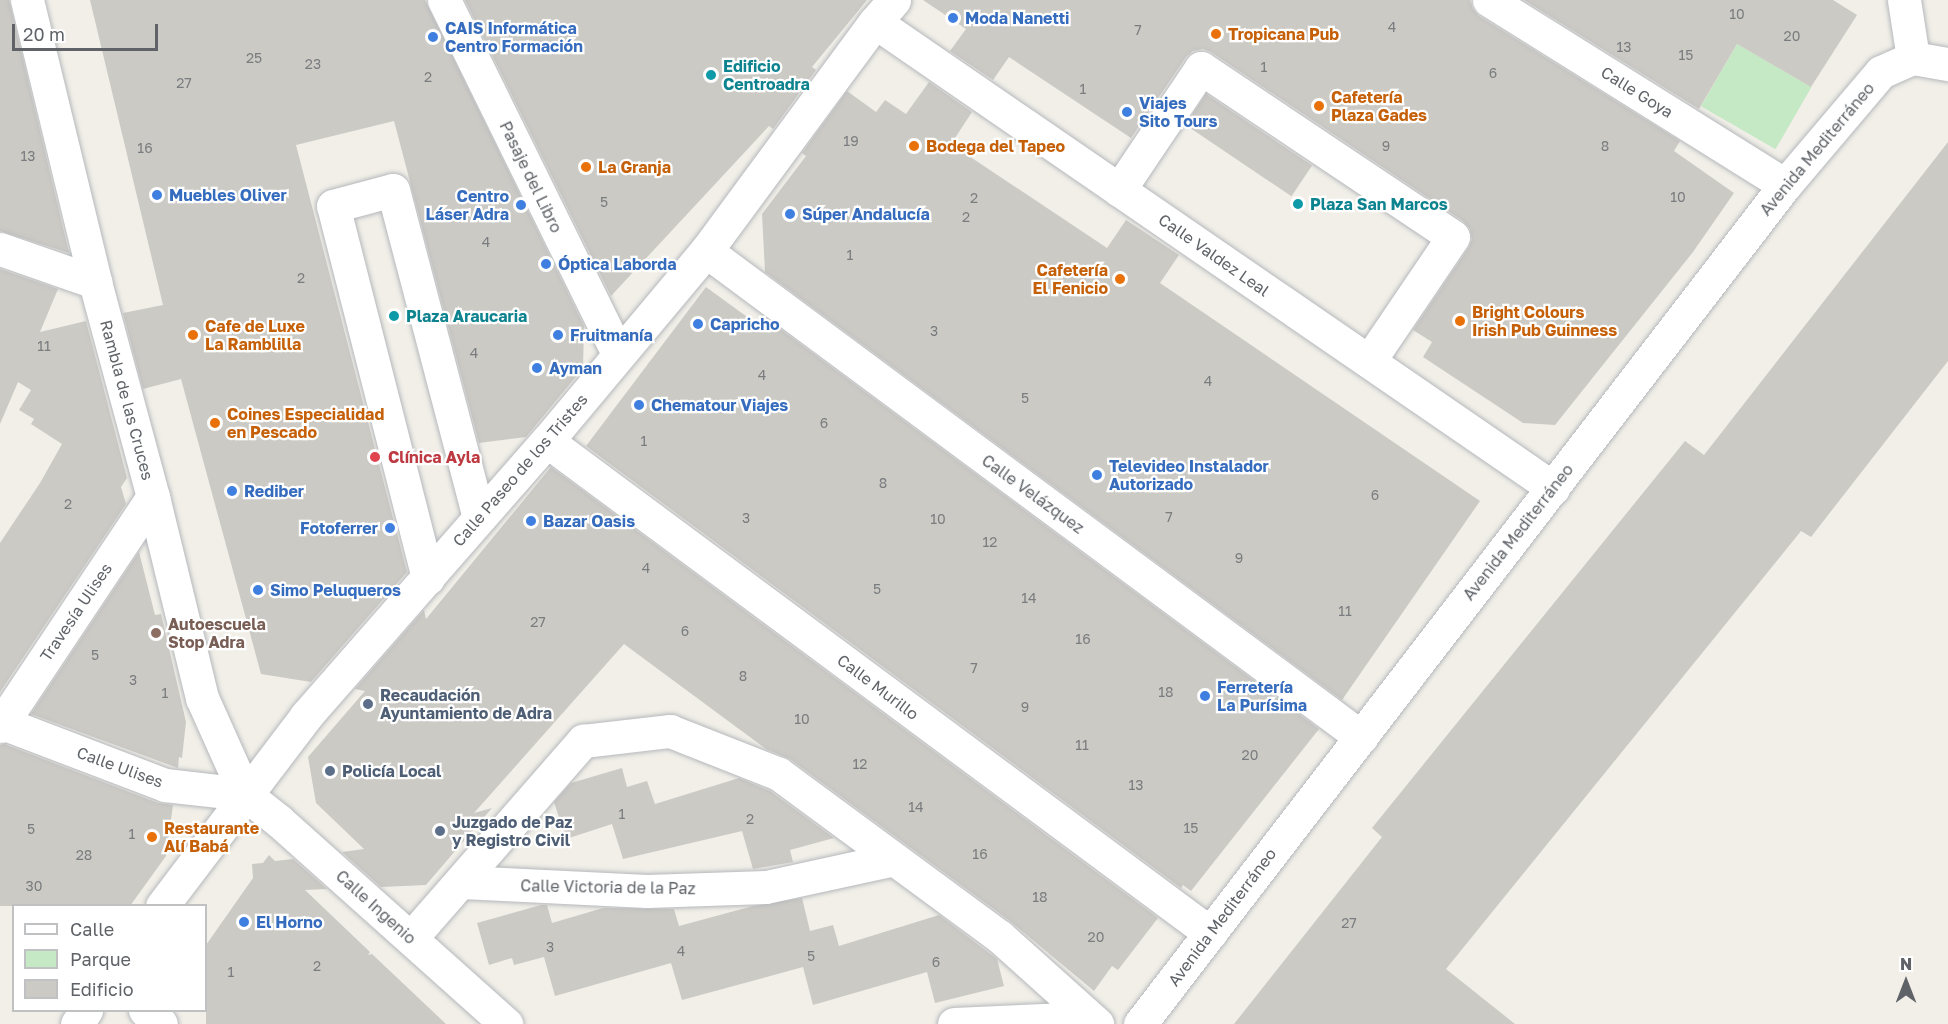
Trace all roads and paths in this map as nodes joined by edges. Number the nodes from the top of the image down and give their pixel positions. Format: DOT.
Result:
graph roads {
  1 [pos="27,0"];
  2 [pos="444,0"];
  3 [pos="1489,0"];
  4 [pos="1904,0"];
  5 [pos="885,11"];
  6 [pos="1913,58"];
  7 [pos="1948,64"];
  8 [pos="1785,186"];
  9 [pos="1119,189"];
  10 [pos="0,249"];
  11 [pos="706,251"];
  12 [pos="95,282"];
  13 [pos="618,353"];
  14 [pos="1369,362"];
  15 [pos="547,441"];
  16 [pos="1553,488"];
  17 [pos="153,497"];
  18 [pos="479,518"];
  19 [pos="428,578"];
  20 [pos="1,724"];
  21 [pos="1361,737"];
  22 [pos="245,794"];
  23 [pos="894,859"];
  24 [pos="462,882"];
  25 [pos="163,904"];
  26 [pos="1210,933"];
  27 [pos="411,938"];
  28 [pos="147,1012"];
  29 [pos="1092,1021"];
  30 [pos="161,1024"];
  31 [pos="506,1024"];
  32 [pos="954,1024"];
  33 [pos="1140,1024"];
  1 -- 12 [label="street, Rambla de las Cruces"];
  2 -- 13 [label="street, Pasaje del Libro"];
  3 -- 8 [label="street, Calle Goya"];
  4 -- 6 [label="street"];
  5 -- 9 [label="street, Calle Valdez Leal"];
  5 -- 11 [label="street, Calle Paseo de los Tristes"];
  6 -- 7 [label="street"];
  6 -- 8 [label="street, Avenida Mediterráneo"];
  8 -- 16 [label="street, Avenida Mediterráneo"];
  9 -- 14 [label="street, Calle Valdez Leal"];
  9 -- 14 [label="street"];
  10 -- 12 [label="street"];
  11 -- 13 [label="street, Calle Paseo de los Tristes"];
  11 -- 21 [label="street, Calle Velázquez"];
  12 -- 17 [label="street, Rambla de las Cruces"];
  13 -- 15 [label="street, Calle Paseo de los Tristes"];
  14 -- 16 [label="street, Calle Valdez Leal"];
  15 -- 18 [label="street, Calle Paseo de los Tristes"];
  15 -- 26 [label="street, Calle Murillo"];
  16 -- 21 [label="street, Avenida Mediterráneo"];
  17 -- 20 [label="street, Travesía Ulises"];
  17 -- 22 [label="street, Rambla de las Cruces"];
  18 -- 19 [label="street, Calle Paseo de los Tristes"];
  18 -- 19 [label="street"];
  19 -- 22 [label="street, Calle Paseo de los Tristes"];
  20 -- 22 [label="street, Calle Ulises"];
  21 -- 26 [label="street, Avenida Mediterráneo"];
  22 -- 25 [label="street, Calle Paseo de los Tristes"];
  22 -- 27 [label="street, Calle Ingenio"];
  23 -- 24 [label="street, Calle Victoria de la Paz"];
  23 -- 24 [label="street"];
  23 -- 29 [label="street"];
  24 -- 27 [label="street"];
  26 -- 33 [label="street, Avenida Mediterráneo"];
  27 -- 31 [label="street, Calle Ingenio"];
  28 -- 30 [label="street"];
  29 -- 32 [label="street"];
}
